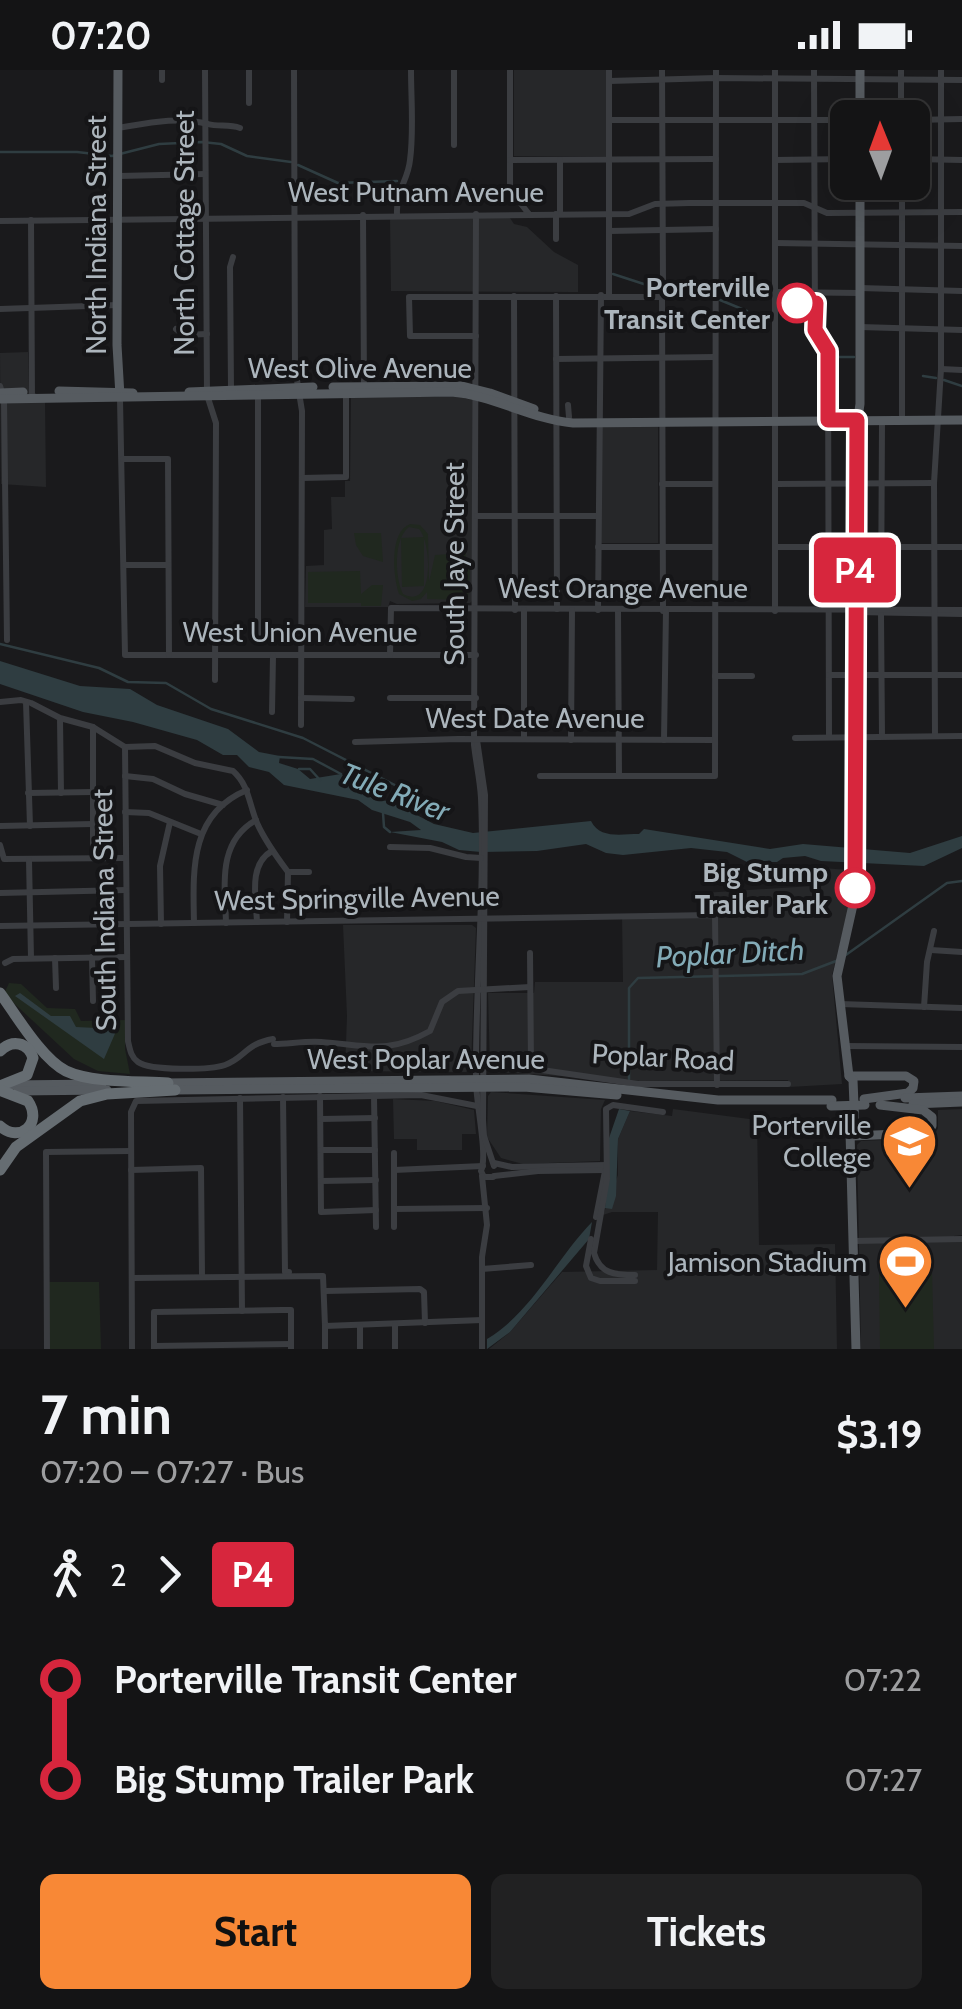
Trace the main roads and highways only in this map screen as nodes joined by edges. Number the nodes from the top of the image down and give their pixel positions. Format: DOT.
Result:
graph roads {
  1 [pos="118,70"];
  2 [pos="860,200"];
  3 [pos="447,386"];
  4 [pos="299,390"];
  5 [pos="364,390"];
  6 [pos="258,391"];
  7 [pos="416,392"];
  8 [pos="477,392"];
  9 [pos="2,394"];
  10 [pos="207,395"];
  11 [pos="120,396"];
  12 [pos="556,418"];
  13 [pos="636,418"];
  14 [pos="599,420"];
  15 [pos="663,420"];
  16 [pos="857,420"];
  17 [pos="902,420"];
  18 [pos="962,420"];
  19 [pos="622,423"];
  20 [pos="0,993"];
  21 [pos="0,1050"];
  22 [pos="850,1076"];
  23 [pos="172,1086"];
  24 [pos="1,1088"];
  25 [pos="962,1099"];
  26 [pos="865,1102"];
  27 [pos="880,1105"];
  28 [pos="0,1126"];
  29 [pos="852,1136"];
  30 [pos="0,1170"];
  31 [pos="856,1349"];
  1 -- 11 [label="main road, North Indiana Street"];
  2 -- 16 [label="main road"];
  3 -- 5 [label="main road, West Olive Avenue"];
  3 -- 7 [label="main road"];
  3 -- 8 [label="main road, West Olive Avenue"];
  4 -- 5 [label="main road, West Olive Avenue"];
  4 -- 5 [label="main road, West Olive Avenue"];
  4 -- 6 [label="main road, West Olive Avenue"];
  5 -- 7 [label="main road, West Olive Avenue"];
  6 -- 10 [label="main road, West Olive Avenue"];
  6 -- 10 [label="main road, West Olive Avenue"];
  7 -- 8 [label="main road, West Olive Avenue"];
  8 -- 12 [label="main road, West Olive Avenue"];
  9 -- 11 [label="main road, West Olive Avenue"];
  10 -- 11 [label="main road, West Olive Avenue"];
  12 -- 14 [label="main road, West Olive Avenue"];
  12 -- 14 [label="main road, West Olive Avenue"];
  13 -- 14 [label="main road, West Olive Avenue"];
  13 -- 15 [label="main road, West Olive Avenue"];
  13 -- 19 [label="main road"];
  14 -- 19 [label="main road, West Olive Avenue"];
  15 -- 16 [label="main road, West Olive Avenue"];
  15 -- 19 [label="main road, West Olive Avenue"];
  16 -- 17 [label="main road"];
  16 -- 17 [label="main road"];
  16 -- 22 [label="main road"];
  17 -- 18 [label="main road"];
  20 -- 23 [label="highway"];
  21 -- 24 [label="highway"];
  22 -- 26 [label="main road"];
  22 -- 29 [label="main road"];
  23 -- 24 [label="main road, West Poplar Avenue"];
  23 -- 26 [label="main road, West Poplar Avenue, bridge"];
  23 -- 30 [label="highway"];
  24 -- 28 [label="highway"];
  25 -- 26 [label="main road"];
  25 -- 27 [label="main road"];
  26 -- 27 [label="main road"];
  27 -- 29 [label="main road"];
  29 -- 31 [label="main road"];
}
